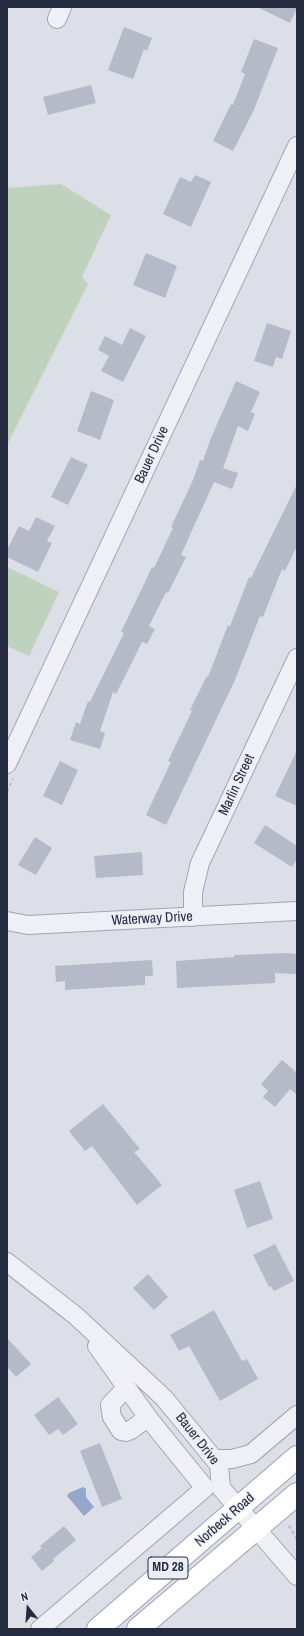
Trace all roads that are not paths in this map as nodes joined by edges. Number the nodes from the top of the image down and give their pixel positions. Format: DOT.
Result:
graph roads {
  1 [pos="297,146"];
  2 [pos="297,658"];
  3 [pos="7,764"];
  4 [pos="297,911"];
  5 [pos="193,918"];
  6 [pos="7,921"];
  7 [pos="7,1262"];
  8 [pos="76,1316"];
  9 [pos="126,1388"];
  10 [pos="297,1415"];
  11 [pos="147,1418"];
  12 [pos="297,1457"];
  13 [pos="214,1459"];
  14 [pos="213,1488"];
  15 [pos="297,1494"];
  16 [pos="238,1508"];
  17 [pos="257,1529"];
  18 [pos="297,1576"];
  19 [pos="40,1629"];
  20 [pos="98,1629"];
  21 [pos="138,1629"];
  1 -- 3 [label="street, Bauer Drive"];
  2 -- 5 [label="street, Marlin Street"];
  4 -- 5 [label="street, Waterway Drive"];
  5 -- 6 [label="street, Waterway Drive"];
  7 -- 8 [label="street, Bauer Drive"];
  8 -- 9 [label="street, Bauer Drive"];
  8 -- 13 [label="street, Bauer Drive"];
  9 -- 11 [label="street, Bauer Drive"];
  9 -- 11 [label="street"];
  10 -- 13 [label="street"];
  11 -- 14 [label="street, Bauer Drive"];
  12 -- 16 [label="main road, Norbeck Road / MD 28"];
  13 -- 14 [label="street, Bauer Drive"];
  14 -- 16 [label="street, Bauer Drive"];
  14 -- 19 [label="street"];
  15 -- 17 [label="main road, Norbeck Road / MD 28"];
  16 -- 17 [label="street, Bauer Drive"];
  16 -- 20 [label="main road, Norbeck Road / MD 28"];
  17 -- 18 [label="street, Bauer Drive"];
  17 -- 21 [label="main road, Norbeck Road / MD 28"];
}
